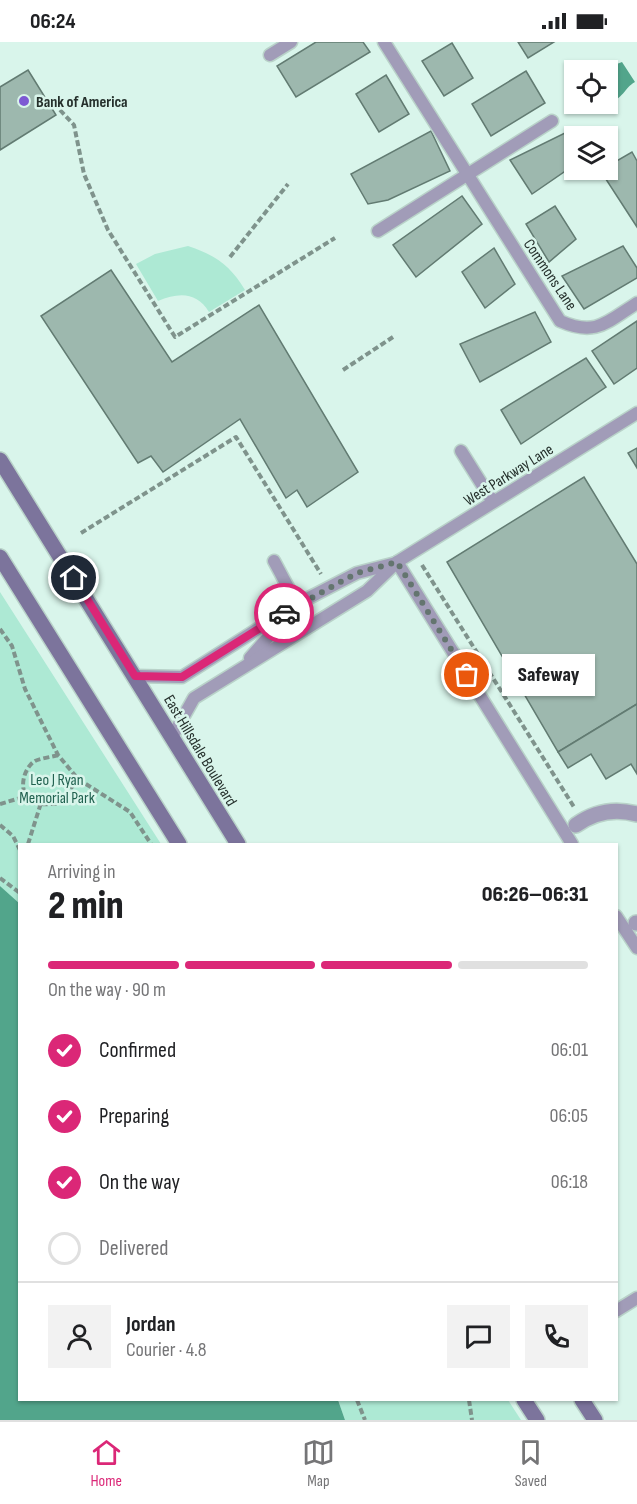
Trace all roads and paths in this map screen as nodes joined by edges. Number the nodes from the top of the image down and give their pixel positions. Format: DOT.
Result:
graph roads {
  1 [pos="291,42"];
  2 [pos="384,42"];
  3 [pos="270,55"];
  4 [pos="60,110"];
  5 [pos="552,121"];
  6 [pos="468,175"];
  7 [pos="288,184"];
  8 [pos="378,231"];
  9 [pos="334,238"];
  10 [pos="230,257"];
  11 [pos="637,303"];
  12 [pos="393,337"];
  13 [pos="343,370"];
  14 [pos="637,413"];
  15 [pos="461,451"];
  16 [pos="0,460"];
  17 [pos="493,502"];
  18 [pos="81,533"];
  19 [pos="0,557"];
  20 [pos="273,561"];
  21 [pos="397,562"];
  22 [pos="424,569"];
  23 [pos="321,573"];
  24 [pos="297,604"];
  25 [pos="0,629"];
  26 [pos="240,669"];
  27 [pos="135,676"];
  28 [pos="172,737"];
  29 [pos="58,755"];
  30 [pos="78,779"];
  31 [pos="27,796"];
  32 [pos="41,803"];
  33 [pos="0,804"];
  34 [pos="637,814"];
  35 [pos="579,823"];
  36 [pos="0,825"];
  37 [pos="28,843"];
  38 [pos="150,843"];
  39 [pos="178,843"];
  40 [pos="237,843"];
  41 [pos="571,843"];
  42 [pos="18,846"];
  43 [pos="0,878"];
  44 [pos="18,892"];
  45 [pos="618,919"];
  46 [pos="637,948"];
  47 [pos="637,1298"];
  48 [pos="618,1310"];
  49 [pos="357,1401"];
  50 [pos="469,1401"];
  51 [pos="525,1401"];
  52 [pos="583,1401"];
  53 [pos="364,1420"];
  54 [pos="472,1420"];
  55 [pos="537,1420"];
  56 [pos="595,1420"];
  1 -- 3 [label="lane"];
  2 -- 6 [label="lane, Commons Lane"];
  4 -- 9 [label="path"];
  5 -- 6 [label="lane"];
  6 -- 8 [label="lane"];
  6 -- 11 [label="lane, Commons Lane"];
  7 -- 10 [label="path"];
  12 -- 13 [label="path"];
  14 -- 17 [label="lane, West Parkway Lane"];
  15 -- 17 [label="lane"];
  16 -- 27 [label="main road, East Hillsdale Boulevard"];
  17 -- 21 [label="lane, West Parkway Lane"];
  18 -- 23 [label="path"];
  19 -- 39 [label="main road"];
  20 -- 24 [label="lane"];
  21 -- 24 [label="lane, West Parkway Lane"];
  21 -- 26 [label="lane, West Parkway Lane"];
  21 -- 41 [label="lane"];
  22 -- 35 [label="path"];
  24 -- 26 [label="lane"];
  24 -- 27 [label="lane, West Parkway Lane"];
  25 -- 29 [label="path"];
  26 -- 28 [label="lane, West Parkway Lane"];
  27 -- 28 [label="main road, East Hillsdale Boulevard"];
  28 -- 40 [label="main road, East Hillsdale Boulevard"];
  29 -- 30 [label="path"];
  29 -- 31 [label="path"];
  30 -- 32 [label="path"];
  30 -- 38 [label="path"];
  31 -- 32 [label="path"];
  31 -- 33 [label="path"];
  32 -- 37 [label="path"];
  34 -- 35 [label="street"];
  36 -- 42 [label="path"];
  43 -- 44 [label="path"];
  45 -- 46 [label="lane"];
  47 -- 48 [label="lane"];
  49 -- 53 [label="path"];
  50 -- 54 [label="path"];
  51 -- 55 [label="main road"];
  52 -- 56 [label="main road"];
}
